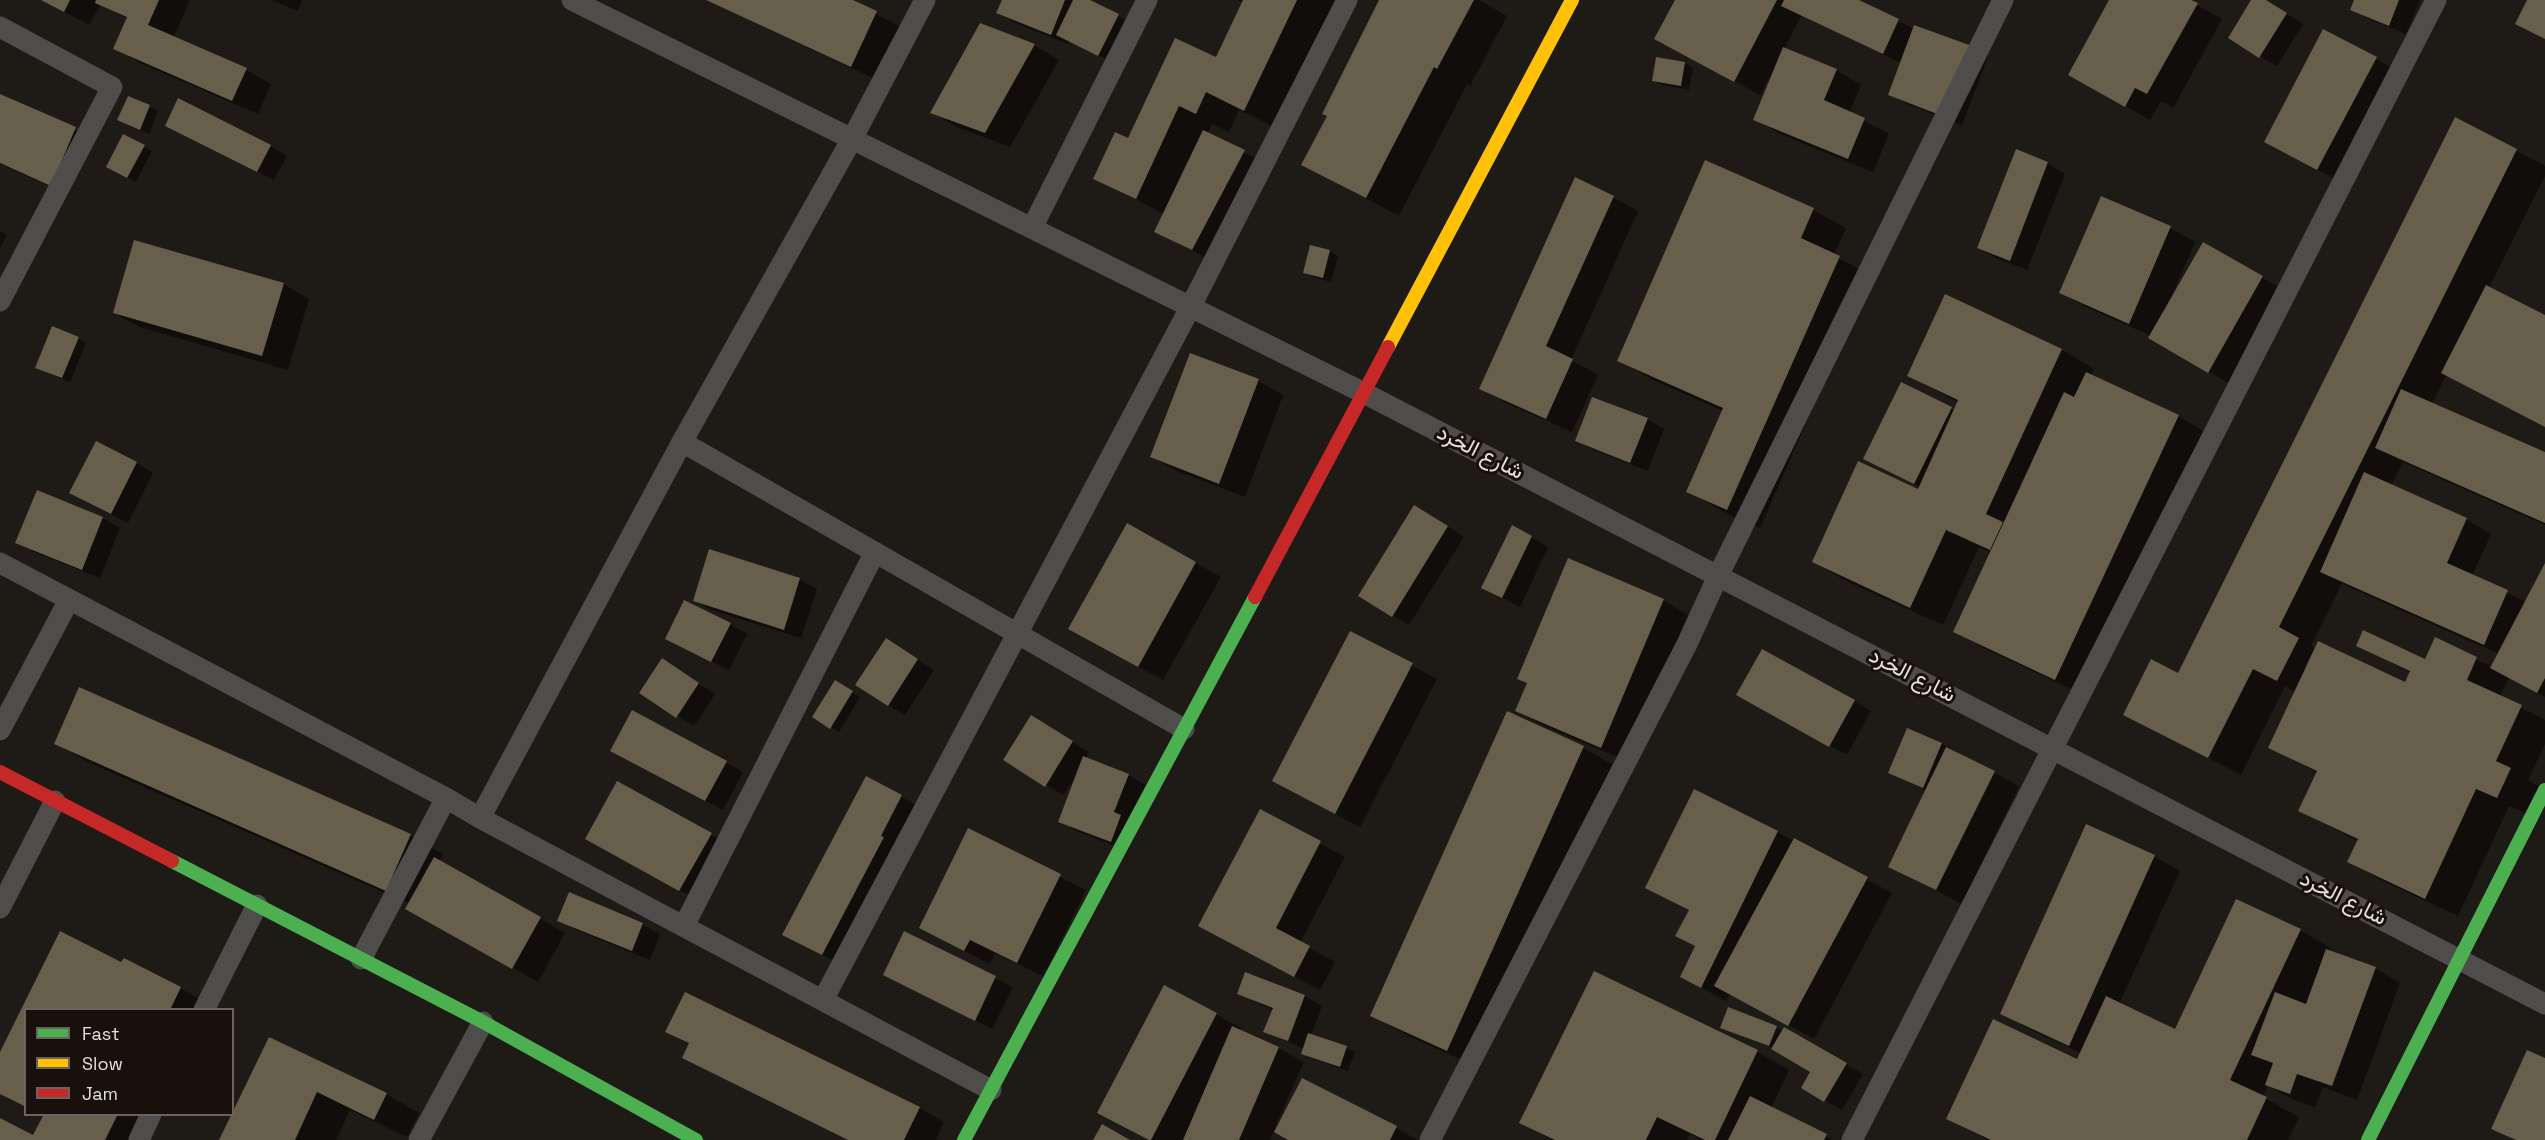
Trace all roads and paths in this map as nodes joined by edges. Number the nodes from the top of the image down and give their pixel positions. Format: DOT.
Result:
graph roads {
  1 [pos="572,0"];
  2 [pos="925,0"];
  3 [pos="1147,0"];
  4 [pos="1347,0"];
  5 [pos="2003,0"];
  6 [pos="2436,0"];
  7 [pos="1568,1"];
  8 [pos="0,27"];
  9 [pos="852,139"];
  10 [pos="1032,228"];
  11 [pos="0,301"];
  12 [pos="1191,306"];
  13 [pos="1364,393"];
  14 [pos="682,442"];
  15 [pos="875,552"];
  16 [pos="0,563"];
  17 [pos="1718,576"];
  18 [pos="69,600"];
  19 [pos="1016,633"];
  20 [pos="1184,729"];
  21 [pos="0,730"];
  22 [pos="2053,749"];
  23 [pos="0,772"];
  24 [pos="2545,790"];
  25 [pos="446,798"];
  26 [pos="55,801"];
  27 [pos="480,818"];
  28 [pos="257,905"];
  29 [pos="0,908"];
  30 [pos="684,926"];
  31 [pos="361,959"];
  32 [pos="2459,959"];
  33 [pos="823,1000"];
  34 [pos="2545,1004"];
  35 [pos="205,1008"];
  36 [pos="483,1022"];
  37 [pos="991,1090"];
  38 [pos="151,1116"];
  39 [pos="139,1140"];
  40 [pos="419,1140"];
  41 [pos="696,1140"];
  42 [pos="964,1140"];
  43 [pos="1430,1140"];
  44 [pos="1852,1140"];
  45 [pos="2368,1140"];
  1 -- 9 [label="lane, شارع الخرد"];
  2 -- 9 [label="lane"];
  3 -- 10 [label="lane"];
  4 -- 12 [label="lane"];
  5 -- 17 [label="lane"];
  6 -- 22 [label="lane"];
  7 -- 13 [label="street"];
  8 -- 11 [label="lane"];
  9 -- 10 [label="lane, شارع الخرد"];
  9 -- 14 [label="lane"];
  10 -- 12 [label="lane, شارع الخرد"];
  12 -- 13 [label="lane, شارع الخرد"];
  12 -- 19 [label="lane"];
  13 -- 17 [label="lane, شارع الخرد"];
  13 -- 20 [label="street"];
  14 -- 15 [label="lane"];
  14 -- 27 [label="lane"];
  15 -- 19 [label="lane"];
  15 -- 30 [label="lane"];
  16 -- 18 [label="lane"];
  17 -- 22 [label="lane, شارع الخرد"];
  17 -- 43 [label="lane"];
  18 -- 21 [label="lane"];
  18 -- 25 [label="lane"];
  19 -- 20 [label="lane"];
  19 -- 33 [label="lane"];
  20 -- 37 [label="street"];
  22 -- 32 [label="lane, شارع الخرد"];
  22 -- 44 [label="lane"];
  23 -- 26 [label="street"];
  24 -- 32 [label="street"];
  25 -- 27 [label="lane"];
  25 -- 31 [label="lane"];
  26 -- 28 [label="street"];
  26 -- 29 [label="lane"];
  27 -- 30 [label="lane"];
  28 -- 31 [label="street"];
  28 -- 35 [label="lane"];
  30 -- 33 [label="lane"];
  31 -- 36 [label="street"];
  32 -- 34 [label="lane, شارع الخرد"];
  32 -- 45 [label="street"];
  33 -- 37 [label="lane"];
  36 -- 40 [label="lane"];
  36 -- 41 [label="street"];
  37 -- 42 [label="street"];
  38 -- 39 [label="lane"];
}
